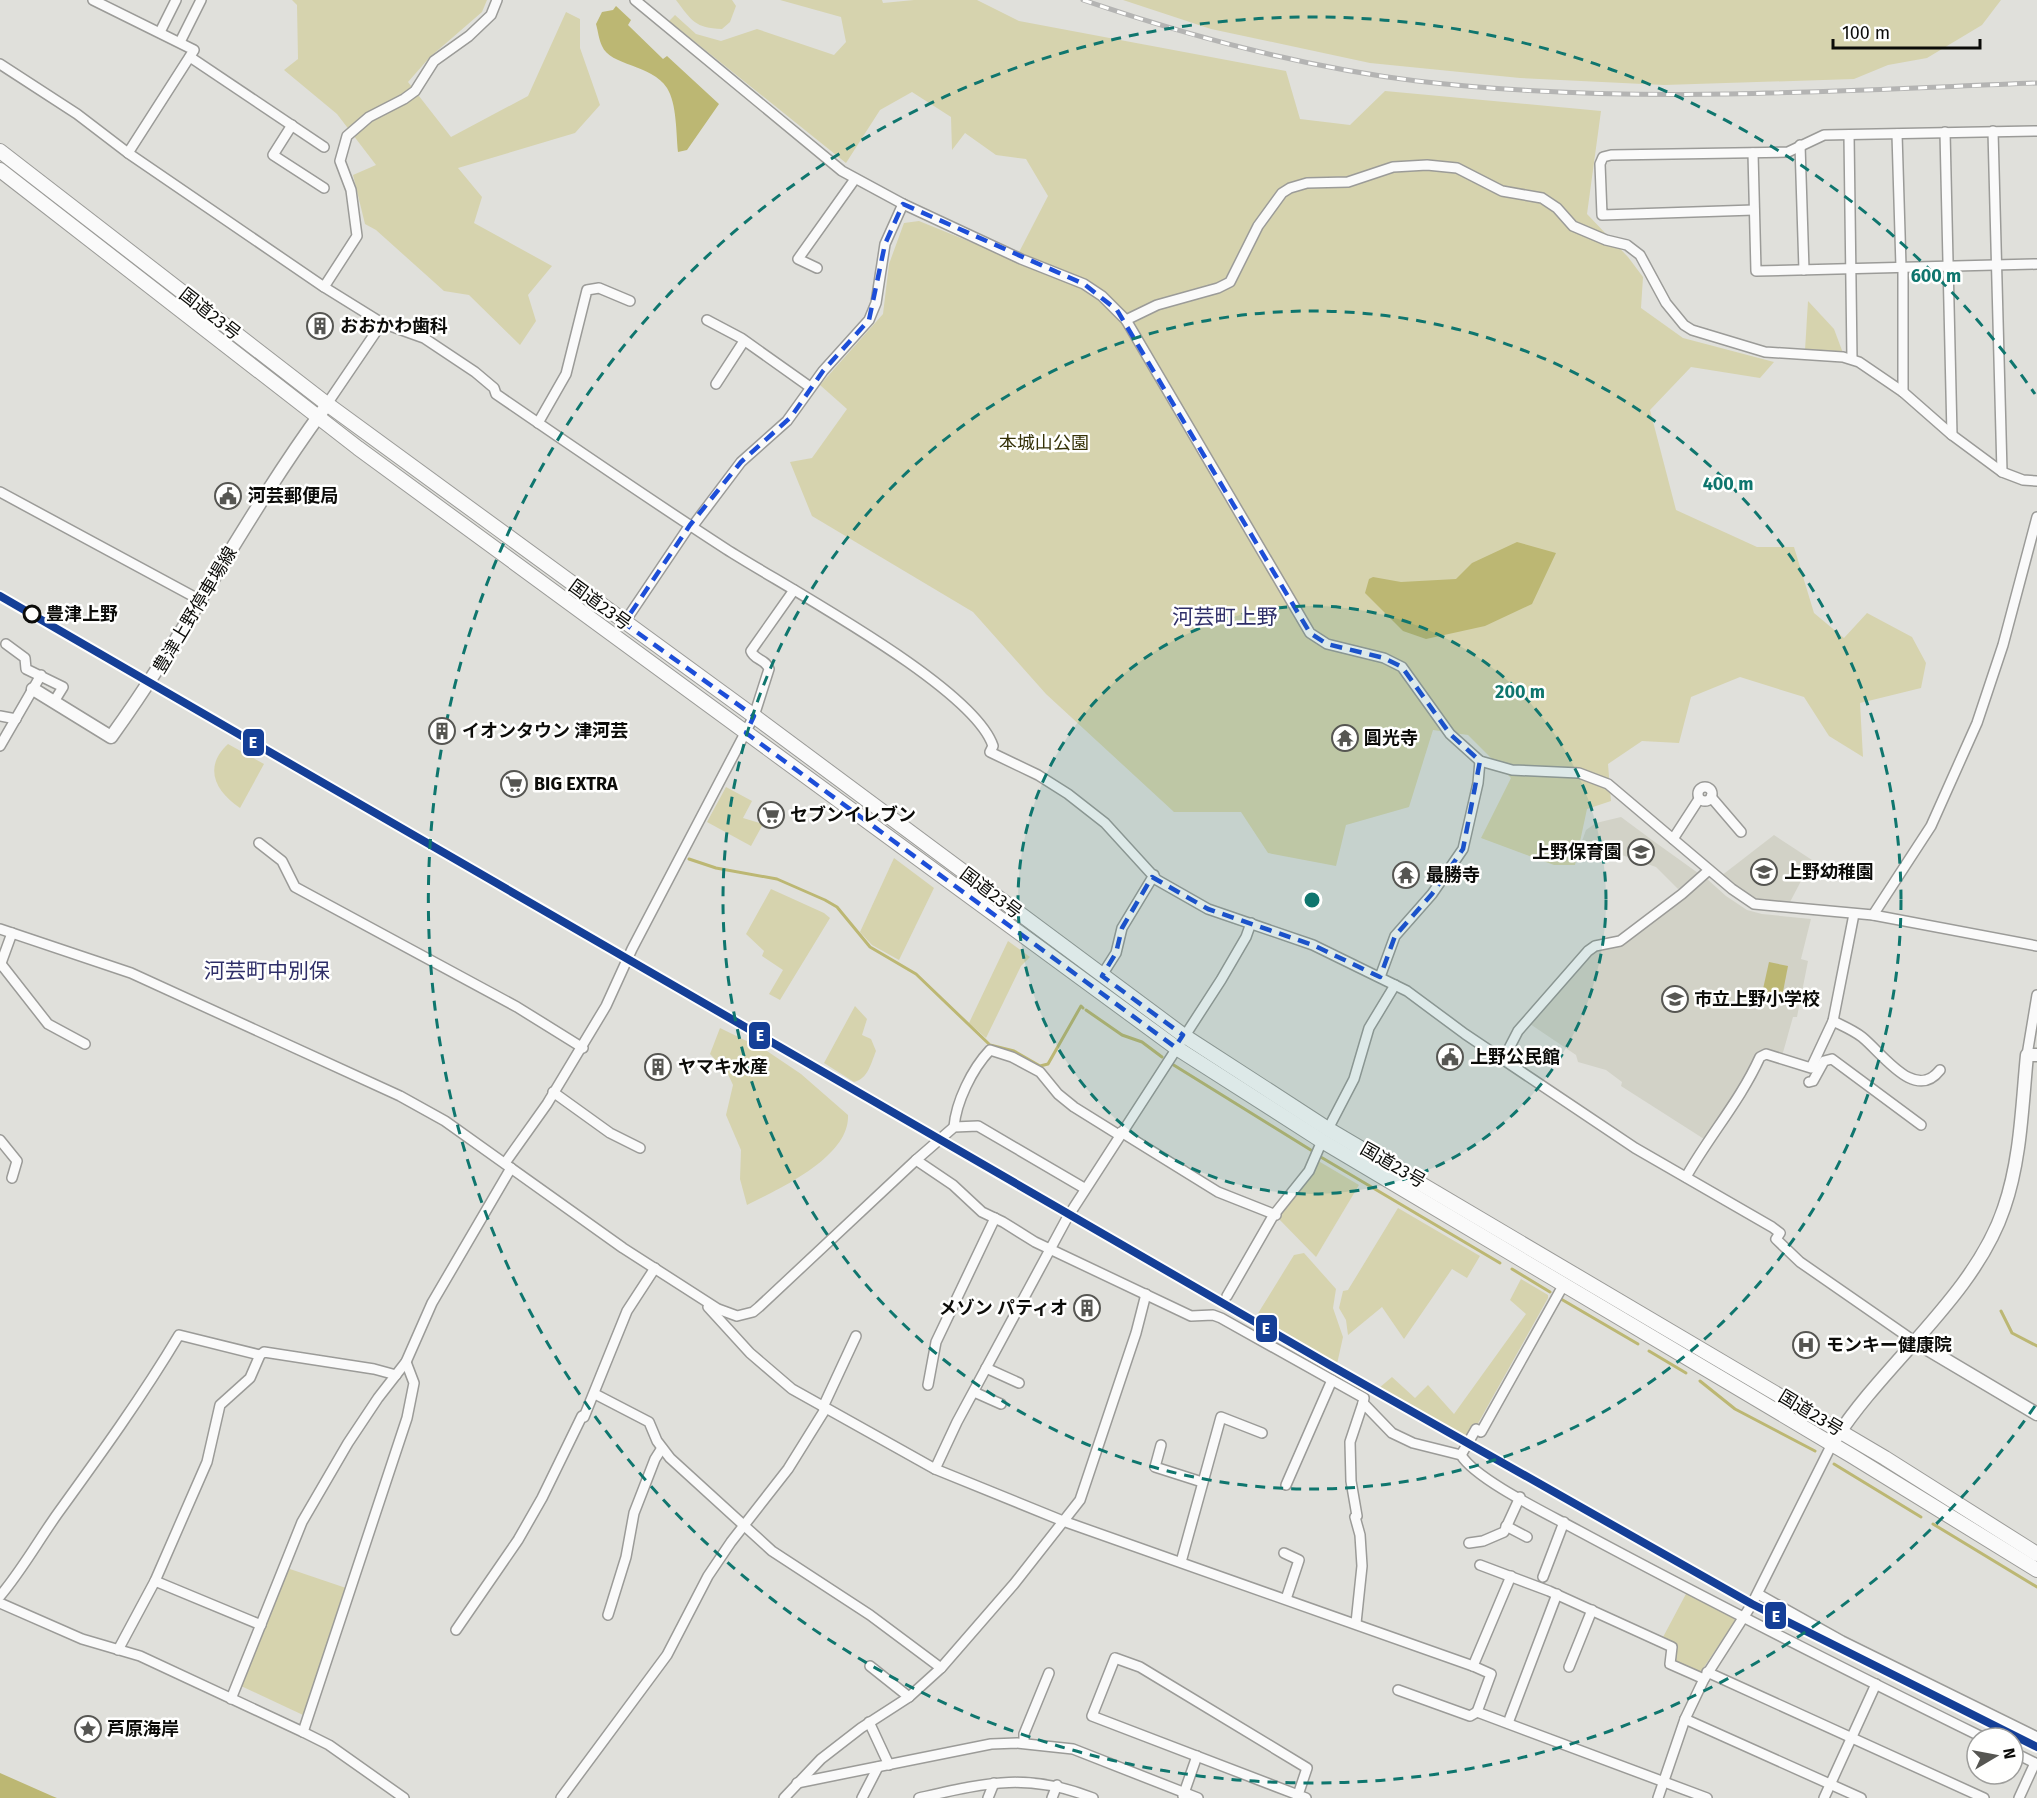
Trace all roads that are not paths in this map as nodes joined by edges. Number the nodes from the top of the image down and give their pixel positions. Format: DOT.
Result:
graph roads {
  1 [pos="93,0"];
  2 [pos="176,0"];
  3 [pos="201,0"];
  4 [pos="497,0"];
  5 [pos="635,0"];
  6 [pos="160,32"];
  7 [pos="180,42"];
  8 [pos="190,57"];
  9 [pos="0,64"];
  10 [pos="292,125"];
  11 [pos="2037,130"];
  12 [pos="1993,131"];
  13 [pos="1945,132"];
  14 [pos="1897,134"];
  15 [pos="1849,135"];
  16 [pos="1800,146"];
  17 [pos="324,147"];
  18 [pos="0,151"];
  19 [pos="128,153"];
  20 [pos="1753,153"];
  21 [pos="0,170"];
  22 [pos="855,179"];
  23 [pos="324,188"];
  24 [pos="903,204"];
  25 [pos="1754,210"];
  26 [pos="2037,264"];
  27 [pos="1997,265"];
  28 [pos="1948,266"];
  29 [pos="1902,267"];
  30 [pos="817,268"];
  31 [pos="1851,268"];
  32 [pos="1804,270"];
  33 [pos="324,287"];
  34 [pos="630,301"];
  35 [pos="707,320"];
  36 [pos="1126,321"];
  37 [pos="382,323"];
  38 [pos="744,341"];
  39 [pos="1852,359"];
  40 [pos="716,384"];
  41 [pos="810,387"];
  42 [pos="1903,392"];
  43 [pos="327,404"];
  44 [pos="318,416"];
  45 [pos="538,423"];
  46 [pos="1952,435"];
  47 [pos="2002,472"];
  48 [pos="2037,481"];
  49 [pos="0,492"];
  50 [pos="2037,517"];
  51 [pos="691,526"];
  52 [pos="794,590"];
  53 [pos="200,600"];
  54 [pos="624,623"];
  55 [pos="6,644"];
  56 [pos="41,675"];
  57 [pos="33,688"];
  58 [pos="55,700"];
  59 [pos="0,716"];
  60 [pos="754,716"];
  61 [pos="16,719"];
  62 [pos="746,733"];
  63 [pos="0,746"];
  64 [pos="1480,761"];
  65 [pos="1711,797"];
  66 [pos="1700,800"];
  67 [pos="1741,832"];
  68 [pos="1673,839"];
  69 [pos="259,843"];
  70 [pos="1709,870"];
  71 [pos="1154,875"];
  72 [pos="1854,914"];
  73 [pos="1873,915"];
  74 [pos="1251,923"];
  75 [pos="0,929"];
  76 [pos="12,933"];
  77 [pos="2037,946"];
  78 [pos="0,965"];
  79 [pos="1102,975"];
  80 [pos="1380,977"];
  81 [pos="1395,985"];
  82 [pos="2037,995"];
  83 [pos="1833,1021"];
  84 [pos="1179,1041"];
  85 [pos="84,1044"];
  86 [pos="583,1048"];
  87 [pos="2033,1055"];
  88 [pos="1503,1060"];
  89 [pos="1940,1070"];
  90 [pos="1809,1082"];
  91 [pos="553,1092"];
  92 [pos="1921,1125"];
  93 [pos="954,1127"];
  94 [pos="1120,1133"];
  95 [pos="1325,1135"];
  96 [pos="0,1140"];
  97 [pos="640,1148"];
  98 [pos="916,1160"];
  99 [pos="508,1166"];
  100 [pos="12,1178"];
  101 [pos="1686,1178"];
  102 [pos="1084,1188"];
  103 [pos="1276,1215"];
  104 [pos="994,1218"];
  105 [pos="1049,1251"];
  106 [pos="655,1268"];
  107 [pos="1564,1284"];
  108 [pos="1146,1294"];
  109 [pos="1227,1296"];
  110 [pos="703,1300"];
  111 [pos="856,1336"];
  112 [pos="1914,1341"];
  113 [pos="260,1355"];
  114 [pos="406,1362"];
  115 [pos="986,1368"];
  116 [pos="396,1375"];
  117 [pos="1332,1380"];
  118 [pos="1019,1383"];
  119 [pos="928,1385"];
  120 [pos="974,1392"];
  121 [pos="595,1394"];
  122 [pos="1363,1403"];
  123 [pos="1001,1404"];
  124 [pos="825,1407"];
  125 [pos="2037,1414"];
  126 [pos="1840,1431"];
  127 [pos="1262,1433"];
  128 [pos="1832,1444"];
  129 [pos="1161,1445"];
  130 [pos="662,1448"];
  131 [pos="1461,1455"];
  132 [pos="935,1469"];
  133 [pos="1202,1482"];
  134 [pos="1286,1485"];
  135 [pos="1520,1497"];
  136 [pos="1063,1521"];
  137 [pos="1564,1522"];
  138 [pos="744,1524"];
  139 [pos="1506,1526"];
  140 [pos="1527,1537"];
  141 [pos="1469,1543"];
  142 [pos="1284,1553"];
  143 [pos="2037,1554"];
  144 [pos="1181,1562"];
  145 [pos="1480,1565"];
  146 [pos="2037,1570"];
  147 [pos="1511,1576"];
  148 [pos="1543,1577"];
  149 [pos="155,1581"];
  150 [pos="1557,1594"];
  151 [pos="1758,1594"];
  152 [pos="0,1596"];
  153 [pos="1286,1599"];
  154 [pos="0,1603"];
  155 [pos="1592,1610"];
  156 [pos="608,1615"];
  157 [pos="1744,1618"];
  158 [pos="1356,1623"];
  159 [pos="261,1625"];
  160 [pos="456,1630"];
  161 [pos="118,1650"];
  162 [pos="870,1666"];
  163 [pos="1473,1666"];
  164 [pos="1569,1667"];
  165 [pos="941,1668"];
  166 [pos="1048,1673"];
  167 [pos="1706,1676"];
  168 [pos="1876,1684"];
  169 [pos="1398,1690"];
  170 [pos="909,1697"];
  171 [pos="231,1699"];
  172 [pos="1477,1712"];
  173 [pos="1685,1719"];
  174 [pos="868,1722"];
  175 [pos="1508,1723"];
  176 [pos="1965,1728"];
  177 [pos="303,1732"];
  178 [pos="2037,1737"];
  179 [pos="1851,1738"];
  180 [pos="1024,1743"];
  181 [pos="1197,1756"];
  182 [pos="2036,1764"];
  183 [pos="888,1765"];
  184 [pos="878,1767"];
  185 [pos="1662,1780"];
  186 [pos="797,1783"];
  187 [pos="994,1783"];
  188 [pos="1830,1784"];
  189 [pos="1057,1785"];
  190 [pos="1183,1795"];
  191 [pos="1302,1796"];
  192 [pos="404,1798"];
  193 [pos="561,1798"];
  194 [pos="784,1798"];
  195 [pos="862,1798"];
  196 [pos="919,1798"];
  197 [pos="988,1798"];
  198 [pos="1052,1798"];
  199 [pos="1093,1798"];
  200 [pos="1198,1798"];
  201 [pos="1658,1798"];
  202 [pos="1707,1798"];
  203 [pos="1824,1798"];
  204 [pos="1861,1798"];
  205 [pos="1984,1798"];
  206 [pos="2019,1798"];
  1 -- 6 [label="street"];
  2 -- 6 [label="street"];
  3 -- 7 [label="street"];
  4 -- 33 [label="street"];
  5 -- 22 [label="street"];
  6 -- 7 [label="street"];
  7 -- 8 [label="street"];
  8 -- 10 [label="street"];
  8 -- 19 [label="street"];
  9 -- 19 [label="street"];
  10 -- 17 [label="street"];
  10 -- 23 [label="street"];
  11 -- 12 [label="street"];
  12 -- 13 [label="street"];
  12 -- 27 [label="street"];
  13 -- 14 [label="street"];
  13 -- 28 [label="street"];
  14 -- 15 [label="street"];
  14 -- 29 [label="street"];
  15 -- 16 [label="street"];
  15 -- 31 [label="street"];
  16 -- 20 [label="street"];
  16 -- 32 [label="street"];
  18 -- 43 [label="highway, 国道23号"];
  19 -- 33 [label="street"];
  20 -- 25 [label="street"];
  20 -- 25 [label="street"];
  21 -- 44 [label="highway, 国道23号"];
  22 -- 24 [label="street"];
  22 -- 30 [label="street"];
  24 -- 36 [label="street"];
  24 -- 41 [label="street"];
  25 -- 32 [label="street"];
  26 -- 27 [label="street"];
  27 -- 28 [label="street"];
  27 -- 47 [label="street"];
  28 -- 29 [label="street"];
  28 -- 46 [label="street"];
  29 -- 31 [label="street"];
  29 -- 42 [label="street"];
  31 -- 32 [label="street"];
  31 -- 39 [label="street"];
  33 -- 37 [label="street"];
  34 -- 45 [label="street"];
  35 -- 38 [label="street"];
  36 -- 39 [label="street"];
  36 -- 64 [label="street"];
  37 -- 43 [label="street"];
  37 -- 45 [label="street"];
  38 -- 40 [label="street"];
  38 -- 41 [label="street"];
  39 -- 42 [label="street"];
  41 -- 51 [label="street"];
  42 -- 46 [label="street"];
  43 -- 44 [label="main road, 豊津上野停車場線"];
  43 -- 54 [label="highway, 国道23号"];
  44 -- 53 [label="main road, 豊津上野停車場線"];
  44 -- 62 [label="highway, 国道23号"];
  45 -- 51 [label="street"];
  46 -- 47 [label="street"];
  47 -- 48 [label="street"];
  49 -- 53 [label="street"];
  50 -- 73 [label="street"];
  51 -- 52 [label="street"];
  51 -- 54 [label="street"];
  52 -- 60 [label="street"];
  52 -- 71 [label="street"];
  53 -- 58 [label="main road, 豊津上野停車場線"];
  54 -- 60 [label="highway, 国道23号"];
  55 -- 56 [label="street"];
  56 -- 57 [label="street"];
  56 -- 58 [label="street"];
  57 -- 58 [label="main road, 豊津上野停車場線"];
  57 -- 61 [label="street"];
  59 -- 61 [label="street"];
  60 -- 62 [label="street"];
  60 -- 79 [label="highway, 国道23号"];
  61 -- 63 [label="street"];
  62 -- 84 [label="highway, 国道23号"];
  62 -- 86 [label="street"];
  64 -- 68 [label="street"];
  64 -- 80 [label="street"];
  65 -- 66 [label="street"];
  65 -- 66 [label="street"];
  65 -- 67 [label="street"];
  66 -- 68 [label="street"];
  68 -- 70 [label="street"];
  69 -- 86 [label="street"];
  70 -- 72 [label="street"];
  70 -- 88 [label="street"];
  71 -- 74 [label="street"];
  71 -- 79 [label="street"];
  72 -- 73 [label="street"];
  72 -- 83 [label="street"];
  73 -- 77 [label="street"];
  74 -- 80 [label="street"];
  74 -- 84 [label="street"];
  75 -- 76 [label="street"];
  76 -- 78 [label="street"];
  76 -- 99 [label="street"];
  78 -- 85 [label="street"];
  79 -- 84 [label="highway, 国道23号"];
  80 -- 81 [label="street"];
  81 -- 88 [label="street"];
  81 -- 95 [label="street"];
  82 -- 87 [label="street"];
  83 -- 89 [label="street"];
  83 -- 101 [label="street"];
  84 -- 94 [label="street"];
  84 -- 95 [label="highway, 国道23号"];
  86 -- 91 [label="street"];
  87 -- 112 [label="main road"];
  88 -- 101 [label="street"];
  90 -- 92 [label="street"];
  91 -- 97 [label="street"];
  91 -- 99 [label="street"];
  93 -- 94 [label="street"];
  93 -- 98 [label="street"];
  93 -- 102 [label="street"];
  94 -- 102 [label="street"];
  94 -- 103 [label="street"];
  95 -- 103 [label="street"];
  95 -- 107 [label="highway, 国道23号"];
  95 -- 126 [label="highway, 国道23号"];
  96 -- 100 [label="street"];
  98 -- 104 [label="street"];
  98 -- 110 [label="street"];
  99 -- 106 [label="street"];
  99 -- 114 [label="street"];
  101 -- 112 [label="street"];
  102 -- 105 [label="street"];
  103 -- 109 [label="street"];
  104 -- 105 [label="street"];
  104 -- 119 [label="street"];
  105 -- 108 [label="street"];
  105 -- 115 [label="street"];
  106 -- 110 [label="street"];
  106 -- 121 [label="street"];
  107 -- 128 [label="highway, 国道23号"];
  107 -- 131 [label="street"];
  108 -- 117 [label="street"];
  108 -- 136 [label="street"];
  110 -- 124 [label="street"];
  111 -- 124 [label="street"];
  112 -- 125 [label="main road"];
  112 -- 126 [label="main road"];
  113 -- 116 [label="street"];
  113 -- 149 [label="street"];
  113 -- 152 [label="street"];
  114 -- 116 [label="street"];
  114 -- 177 [label="street"];
  115 -- 118 [label="street"];
  115 -- 120 [label="street"];
  116 -- 159 [label="street"];
  117 -- 122 [label="street"];
  117 -- 134 [label="street"];
  120 -- 123 [label="street"];
  120 -- 132 [label="street"];
  121 -- 130 [label="street"];
  121 -- 160 [label="street"];
  122 -- 131 [label="street"];
  122 -- 158 [label="street"];
  124 -- 132 [label="street"];
  124 -- 138 [label="street"];
  126 -- 128 [label="main road"];
  126 -- 143 [label="highway, 国道23号"];
  127 -- 133 [label="street"];
  128 -- 146 [label="highway, 国道23号"];
  128 -- 151 [label="street"];
  129 -- 133 [label="street"];
  130 -- 138 [label="street"];
  130 -- 156 [label="street"];
  131 -- 135 [label="street"];
  132 -- 136 [label="street"];
  133 -- 144 [label="street"];
  135 -- 137 [label="street"];
  135 -- 139 [label="street"];
  136 -- 144 [label="street"];
  136 -- 165 [label="street"];
  137 -- 148 [label="street"];
  137 -- 157 [label="street"];
  138 -- 165 [label="street"];
  138 -- 193 [label="street"];
  139 -- 140 [label="street"];
  139 -- 141 [label="street"];
  142 -- 153 [label="street"];
  144 -- 153 [label="street"];
  145 -- 147 [label="street"];
  147 -- 150 [label="street"];
  147 -- 163 [label="street"];
  149 -- 159 [label="street"];
  149 -- 161 [label="street"];
  150 -- 155 [label="street"];
  150 -- 175 [label="street"];
  151 -- 157 [label="street"];
  151 -- 178 [label="street"];
  153 -- 158 [label="street"];
  154 -- 161 [label="street"];
  155 -- 164 [label="street"];
  155 -- 167 [label="street"];
  157 -- 167 [label="street"];
  157 -- 168 [label="street"];
  158 -- 163 [label="street"];
  159 -- 171 [label="street"];
  161 -- 171 [label="street"];
  162 -- 170 [label="street"];
  163 -- 172 [label="street"];
  165 -- 170 [label="street"];
  166 -- 180 [label="street"];
  167 -- 173 [label="street"];
  167 -- 179 [label="street"];
  168 -- 176 [label="street"];
  168 -- 179 [label="street"];
  169 -- 172 [label="street"];
  170 -- 174 [label="street"];
  171 -- 177 [label="street"];
  172 -- 175 [label="street"];
  173 -- 185 [label="street"];
  173 -- 188 [label="street"];
  174 -- 183 [label="street"];
  174 -- 186 [label="street"];
  175 -- 185 [label="street"];
  177 -- 192 [label="street"];
  179 -- 188 [label="street"];
  179 -- 205 [label="street"];
  180 -- 183 [label="street"];
  180 -- 190 [label="street"];
  181 -- 190 [label="street"];
  181 -- 191 [label="street"];
  181 -- 191 [label="street"];
  182 -- 206 [label="street"];
  183 -- 184 [label="street"];
  184 -- 186 [label="street"];
  184 -- 195 [label="street"];
  185 -- 201 [label="street"];
  185 -- 202 [label="street"];
  186 -- 194 [label="street"];
  187 -- 189 [label="street"];
  187 -- 196 [label="street"];
  187 -- 197 [label="street"];
  188 -- 203 [label="street"];
  188 -- 204 [label="street"];
  189 -- 198 [label="street"];
  189 -- 199 [label="street"];
  190 -- 200 [label="street"];
}
